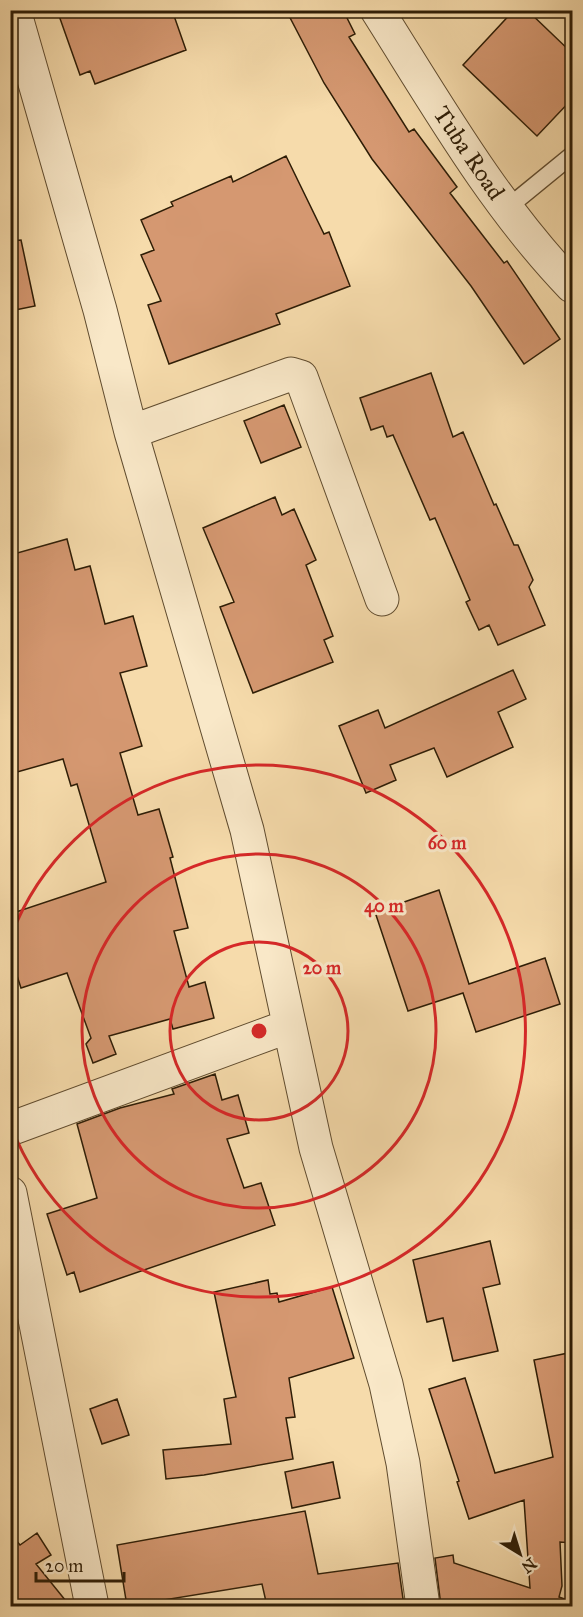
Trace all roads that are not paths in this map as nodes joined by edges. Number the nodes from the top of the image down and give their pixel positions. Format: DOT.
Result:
graph roads {
  1 [pos="14,10"];
  2 [pos="377,10"];
  3 [pos="573,154"];
  4 [pos="506,209"];
  5 [pos="565,272"];
  6 [pos="131,432"];
  7 [pos="382,599"];
  8 [pos="289,1026"];
  9 [pos="10,1129"];
  10 [pos="10,1193"];
  11 [pos="92,1606"];
  12 [pos="423,1606"];
  1 -- 6 [label="street"];
  2 -- 4 [label="street, Tuba Road"];
  3 -- 4 [label="lane"];
  4 -- 5 [label="street, Tuba Road"];
  6 -- 7 [label="street"];
  6 -- 8 [label="street"];
  8 -- 9 [label="street"];
  8 -- 12 [label="street"];
  10 -- 11 [label="street"];
}
